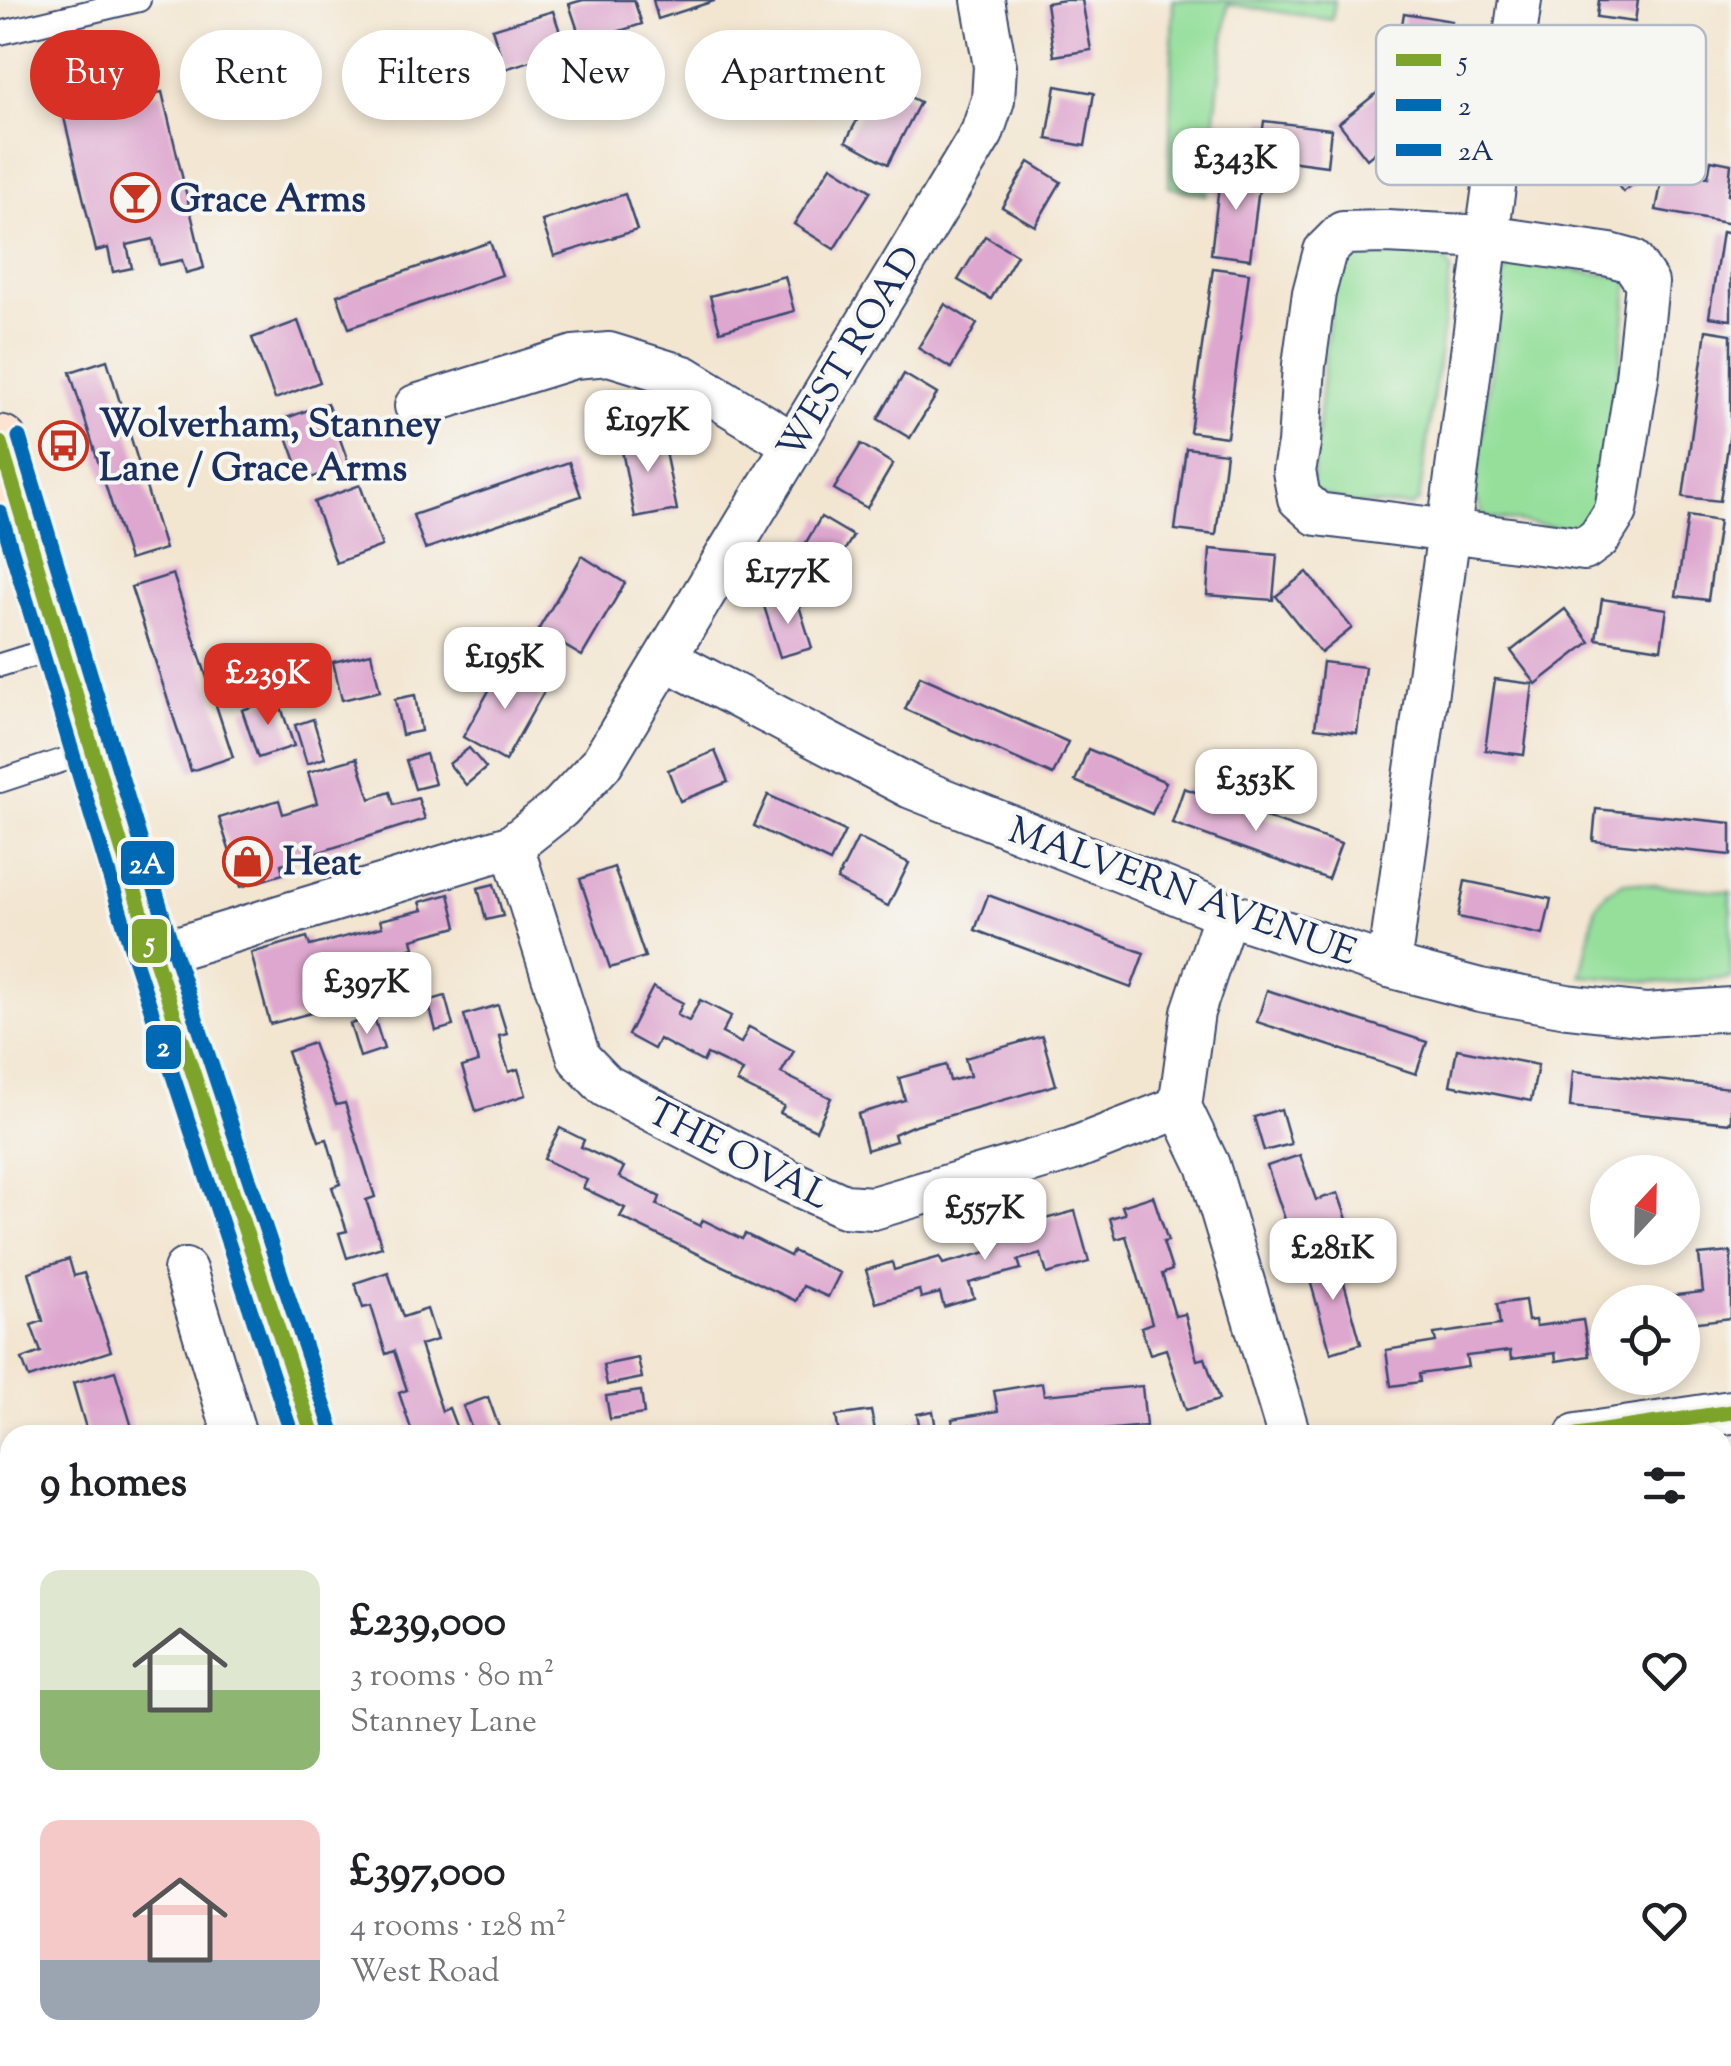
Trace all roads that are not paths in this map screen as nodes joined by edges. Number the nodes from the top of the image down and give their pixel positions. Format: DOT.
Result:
graph roads {
  1 [pos="138,0"];
  2 [pos="983,0"];
  3 [pos="1520,0"];
  4 [pos="1517,25"];
  5 [pos="0,32"];
  6 [pos="1494,185"];
  7 [pos="1487,237"];
  8 [pos="416,406"];
  9 [pos="0,443"];
  10 [pos="792,443"];
  11 [pos="1450,531"];
  12 [pos="62,646"];
  13 [pos="666,659"];
  14 [pos="0,666"];
  15 [pos="91,751"];
  16 [pos="0,781"];
  17 [pos="512,846"];
  18 [pos="1226,912"];
  19 [pos="154,955"];
  20 [pos="1388,966"];
  21 [pos="1731,1009"];
  22 [pos="1180,1107"];
  23 [pos="185,1270"];
  24 [pos="1731,1412"];
  25 [pos="232,1425"];
  26 [pos="309,1425"];
  27 [pos="1285,1425"];
  28 [pos="1644,1425"];
  1 -- 5 [label="lane"];
  2 -- 10 [label="street, WEST ROAD"];
  3 -- 4 [label="street"];
  6 -- 7 [label="street"];
  7 -- 11 [label="street"];
  7 -- 11 [label="street"];
  7 -- 11 [label="street"];
  8 -- 10 [label="street"];
  9 -- 12 [label="main road"];
  10 -- 13 [label="street, WEST ROAD"];
  11 -- 20 [label="street"];
  12 -- 14 [label="lane"];
  12 -- 15 [label="main road"];
  13 -- 17 [label="street, WEST ROAD"];
  13 -- 18 [label="street, MALVERN AVENUE"];
  15 -- 16 [label="lane"];
  15 -- 19 [label="main road"];
  17 -- 19 [label="street, WEST ROAD"];
  17 -- 22 [label="street, THE OVAL"];
  18 -- 20 [label="street, MALVERN AVENUE"];
  18 -- 22 [label="street"];
  19 -- 26 [label="main road"];
  20 -- 21 [label="street, MALVERN AVENUE"];
  22 -- 27 [label="street"];
  23 -- 25 [label="street"];
  24 -- 28 [label="street"];
}
